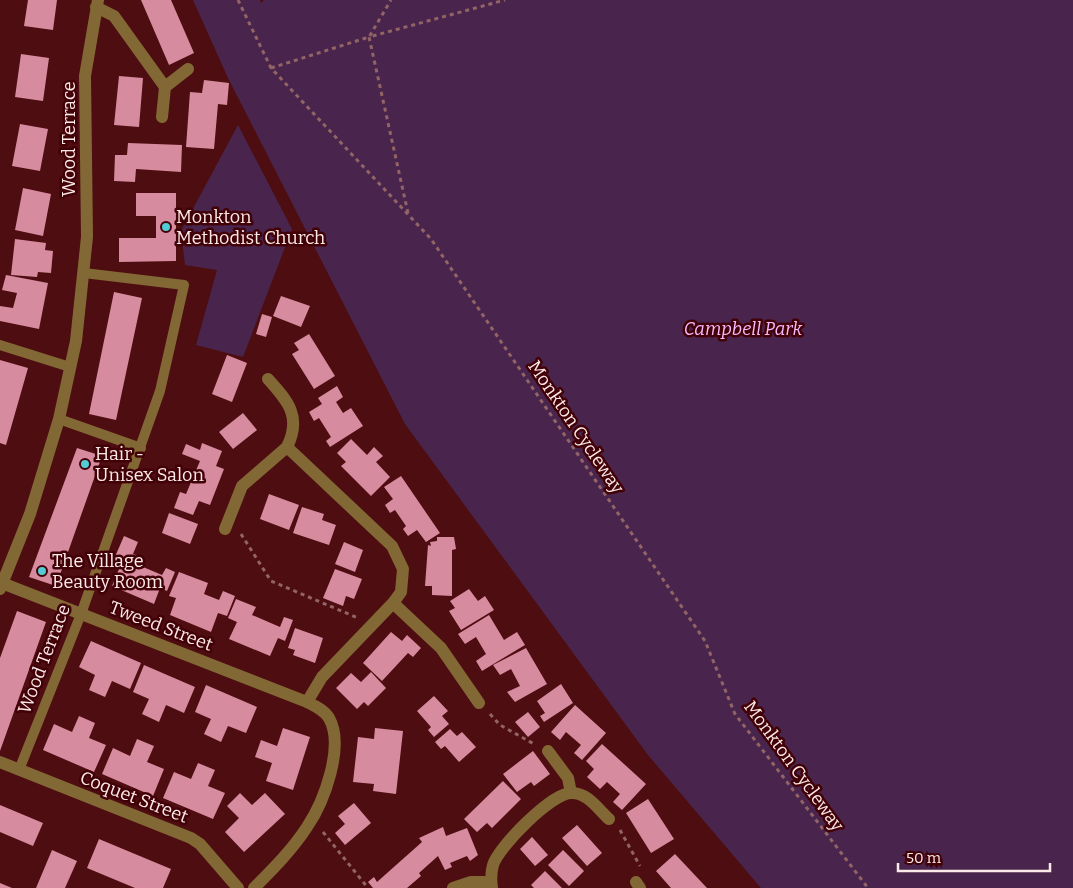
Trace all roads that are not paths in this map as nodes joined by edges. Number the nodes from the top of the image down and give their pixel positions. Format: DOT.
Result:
graph roads {
  1 [pos="97,3"];
  2 [pos="188,69"];
  3 [pos="165,87"];
  4 [pos="162,117"];
  5 [pos="84,272"];
  6 [pos="0,346"];
  7 [pos="70,367"];
  8 [pos="268,379"];
  9 [pos="59,419"];
  10 [pos="287,447"];
  11 [pos="140,448"];
  12 [pos="225,529"];
  13 [pos="1,586"];
  14 [pos="393,603"];
  15 [pos="82,614"];
  16 [pos="307,702"];
  17 [pos="479,703"];
  18 [pos="548,751"];
  19 [pos="0,762"];
  20 [pos="19,770"];
  21 [pos="571,793"];
  22 [pos="609,819"];
  23 [pos="491,885"];
  24 [pos="238,888"];
  25 [pos="254,888"];
  26 [pos="453,888"];
  1 -- 3 [label="street, Wood Terrace"];
  1 -- 5 [label="street, Wood Terrace"];
  2 -- 3 [label="street"];
  3 -- 4 [label="street"];
  5 -- 7 [label="street, Wood Terrace"];
  5 -- 11 [label="lane, Wood Terrace"];
  6 -- 7 [label="lane"];
  7 -- 9 [label="street, Wood Terrace"];
  8 -- 10 [label="street"];
  9 -- 11 [label="lane"];
  9 -- 13 [label="street, Wood Terrace"];
  10 -- 12 [label="street"];
  10 -- 14 [label="street"];
  11 -- 15 [label="lane, Wood Terrace"];
  13 -- 15 [label="street, Tweed Street"];
  14 -- 16 [label="street"];
  14 -- 17 [label="street"];
  15 -- 16 [label="street, Tweed Street"];
  15 -- 20 [label="lane, Wood Terrace"];
  16 -- 25 [label="street, Tweed Street"];
  18 -- 21 [label="street"];
  19 -- 20 [label="street, Coquet Street"];
  20 -- 24 [label="street, Coquet Street"];
  21 -- 22 [label="street"];
  21 -- 23 [label="street"];
  23 -- 26 [label="street"];
}
